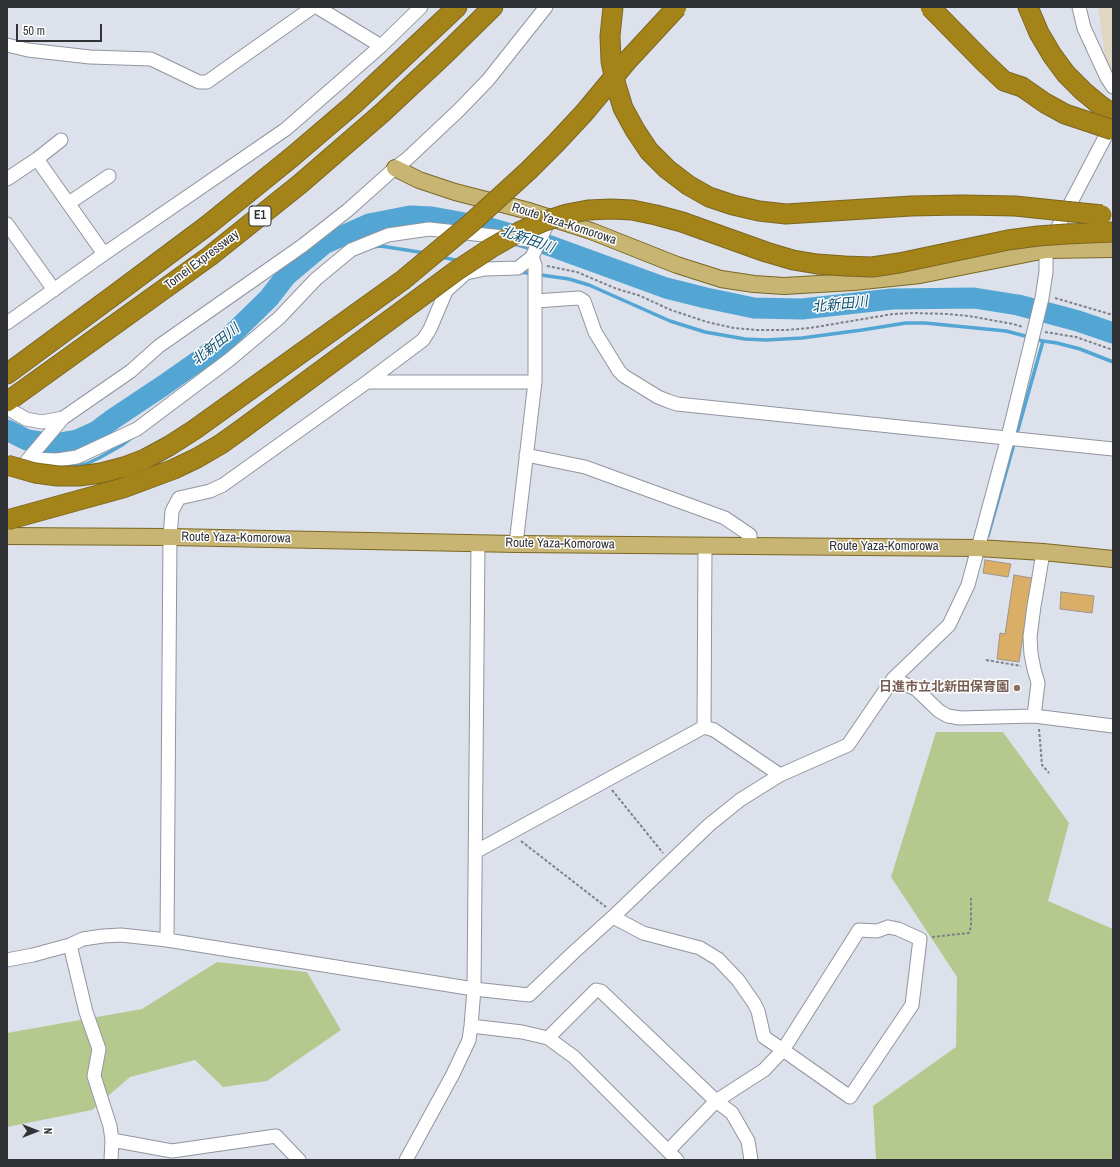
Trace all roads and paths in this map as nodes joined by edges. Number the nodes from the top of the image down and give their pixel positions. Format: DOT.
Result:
graph roads {
  1 [pos="313,7"];
  2 [pos="317,7"];
  3 [pos="421,7"];
  4 [pos="456,7"];
  5 [pos="493,7"];
  6 [pos="546,7"];
  7 [pos="613,7"];
  8 [pos="677,7"];
  9 [pos="930,7"];
  10 [pos="1028,7"];
  11 [pos="1079,7"];
  12 [pos="7,45"];
  13 [pos="381,46"];
  14 [pos="1113,87"];
  15 [pos="1113,114"];
  16 [pos="1113,122"];
  17 [pos="1113,130"];
  18 [pos="61,140"];
  19 [pos="37,159"];
  20 [pos="395,168"];
  21 [pos="108,176"];
  22 [pos="7,179"];
  23 [pos="69,204"];
  24 [pos="1113,217"];
  25 [pos="550,218"];
  26 [pos="7,224"];
  27 [pos="1113,232"];
  28 [pos="540,241"];
  29 [pos="1113,249"];
  30 [pos="1046,250"];
  31 [pos="104,254"];
  32 [pos="533,259"];
  33 [pos="54,290"];
  34 [pos="1042,297"];
  35 [pos="536,301"];
  36 [pos="1113,315"];
  37 [pos="7,324"];
  38 [pos="1035,328"];
  39 [pos="1113,350"];
  40 [pos="7,374"];
  41 [pos="367,382"];
  42 [pos="535,382"];
  43 [pos="7,402"];
  44 [pos="7,408"];
  45 [pos="63,418"];
  46 [pos="1008,437"];
  47 [pos="1113,448"];
  48 [pos="526,455"];
  49 [pos="30,459"];
  50 [pos="7,465"];
  51 [pos="7,475"];
  52 [pos="7,520"];
  53 [pos="7,536"];
  54 [pos="170,537"];
  55 [pos="478,543"];
  56 [pos="516,544"];
  57 [pos="705,545"];
  58 [pos="750,546"];
  59 [pos="978,548"];
  60 [pos="1043,552"];
  61 [pos="1113,559"];
  62 [pos="986,660"];
  63 [pos="1033,667"];
  64 [pos="893,679"];
  65 [pos="1036,717"];
  66 [pos="1113,726"];
  67 [pos="704,727"];
  68 [pos="1049,773"];
  69 [pos="780,775"];
  70 [pos="605,781"];
  71 [pos="511,833"];
  72 [pos="476,852"];
  73 [pos="671,862"];
  74 [pos="971,898"];
  75 [pos="614,915"];
  76 [pos="920,939"];
  77 [pos="167,940"];
  78 [pos="70,945"];
  79 [pos="7,960"];
  80 [pos="474,989"];
  81 [pos="471,1026"];
  82 [pos="548,1038"];
  83 [pos="783,1050"];
  84 [pos="716,1101"];
  85 [pos="112,1140"];
  86 [pos="668,1150"];
  87 [pos="111,1160"];
  88 [pos="299,1160"];
  89 [pos="406,1160"];
  90 [pos="677,1160"];
  91 [pos="751,1160"];
  1 -- 12 [label="street"];
  2 -- 13 [label="street"];
  3 -- 13 [label="street"];
  4 -- 40 [label="highway, Tomei Expressway / E1"];
  5 -- 43 [label="highway, Tomei Expressway / E1"];
  6 -- 20 [label="street"];
  7 -- 24 [label="highway, bridge"];
  8 -- 50 [label="highway, bridge"];
  9 -- 17 [label="highway, bridge"];
  10 -- 15 [label="highway"];
  11 -- 14 [label="street"];
  13 -- 31 [label="street"];
  16 -- 30 [label="street"];
  18 -- 19 [label="street"];
  19 -- 22 [label="street"];
  19 -- 23 [label="street"];
  20 -- 25 [label="main road, Route Yaza-Komorowa"];
  20 -- 45 [label="street"];
  21 -- 23 [label="street"];
  23 -- 31 [label="street"];
  25 -- 28 [label="street"];
  25 -- 30 [label="main road, Route Yaza-Komorowa"];
  26 -- 33 [label="street"];
  27 -- 52 [label="highway, bridge"];
  28 -- 32 [label="street"];
  28 -- 49 [label="street"];
  29 -- 30 [label="main road, Route Yaza-Komorowa"];
  30 -- 34 [label="street"];
  31 -- 33 [label="street"];
  32 -- 35 [label="street"];
  32 -- 38 [label="path"];
  32 -- 41 [label="street"];
  33 -- 37 [label="street"];
  34 -- 36 [label="path"];
  34 -- 38 [label="street"];
  35 -- 42 [label="street"];
  35 -- 46 [label="street"];
  38 -- 39 [label="path"];
  38 -- 46 [label="street"];
  41 -- 42 [label="street"];
  41 -- 54 [label="street"];
  42 -- 48 [label="street"];
  44 -- 45 [label="street"];
  45 -- 49 [label="street"];
  46 -- 47 [label="street"];
  46 -- 59 [label="street"];
  48 -- 56 [label="street"];
  48 -- 58 [label="street"];
  49 -- 51 [label="street"];
  53 -- 54 [label="main road, Route Yaza-Komorowa"];
  54 -- 55 [label="main road, Route Yaza-Komorowa"];
  54 -- 77 [label="street"];
  55 -- 56 [label="main road, Route Yaza-Komorowa"];
  55 -- 72 [label="street"];
  56 -- 57 [label="main road, Route Yaza-Komorowa"];
  57 -- 58 [label="main road, Route Yaza-Komorowa"];
  57 -- 67 [label="street"];
  58 -- 59 [label="main road, Route Yaza-Komorowa"];
  59 -- 60 [label="main road, Route Yaza-Komorowa"];
  59 -- 64 [label="street"];
  60 -- 61 [label="main road, Route Yaza-Komorowa"];
  60 -- 63 [label="street"];
  62 -- 63 [label="path"];
  63 -- 65 [label="street"];
  64 -- 65 [label="street"];
  64 -- 69 [label="street"];
  65 -- 66 [label="street"];
  65 -- 68 [label="path"];
  67 -- 69 [label="street"];
  67 -- 70 [label="street"];
  69 -- 73 [label="street"];
  70 -- 71 [label="street"];
  70 -- 73 [label="path"];
  71 -- 72 [label="street"];
  71 -- 75 [label="path"];
  72 -- 80 [label="street"];
  73 -- 75 [label="street"];
  74 -- 76 [label="path"];
  75 -- 80 [label="street"];
  75 -- 83 [label="street"];
  76 -- 83 [label="street"];
  76 -- 83 [label="street"];
  77 -- 78 [label="street"];
  77 -- 80 [label="street"];
  78 -- 79 [label="street"];
  78 -- 85 [label="street"];
  80 -- 81 [label="street"];
  81 -- 82 [label="street"];
  81 -- 89 [label="street"];
  82 -- 84 [label="street"];
  82 -- 86 [label="street"];
  83 -- 84 [label="street"];
  84 -- 86 [label="street"];
  84 -- 91 [label="street"];
  85 -- 87 [label="street"];
  85 -- 88 [label="street"];
  86 -- 90 [label="street"];
}
